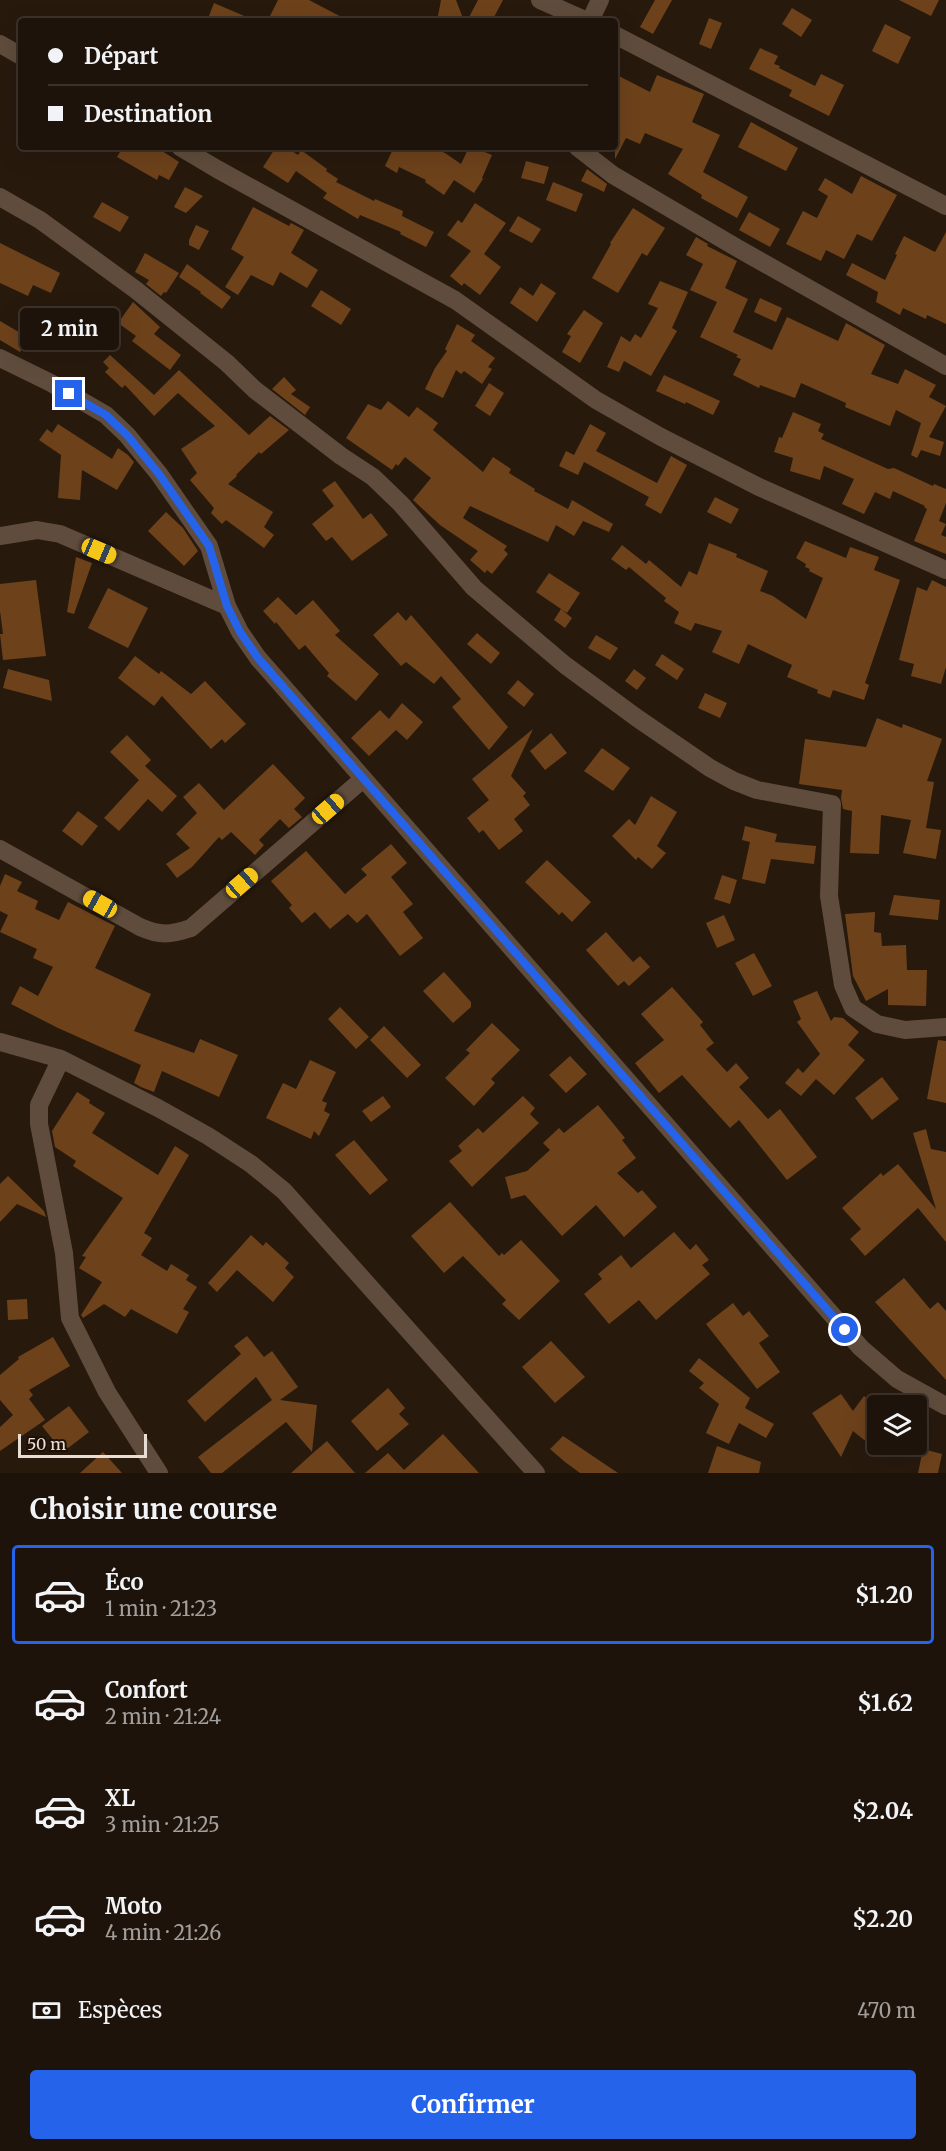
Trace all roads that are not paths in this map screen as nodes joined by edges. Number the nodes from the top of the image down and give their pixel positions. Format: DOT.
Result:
graph roads {
  1 [pos="540,0"];
  2 [pos="600,0"];
  3 [pos="582,18"];
  4 [pos="591,18"];
  5 [pos="618,37"];
  6 [pos="0,44"];
  7 [pos="18,54"];
  8 [pos="185,150"];
  9 [pos="581,150"];
  10 [pos="0,197"];
  11 [pos="946,206"];
  12 [pos="0,358"];
  13 [pos="946,366"];
  14 [pos="0,536"];
  15 [pos="946,570"];
  16 [pos="227,606"];
  17 [pos="363,779"];
  18 [pos="0,849"];
  19 [pos="946,1027"];
  20 [pos="0,1041"];
  21 [pos="61,1059"];
  22 [pos="946,1406"];
  23 [pos="159,1473"];
  24 [pos="536,1473"];
  1 -- 3 [label="street"];
  2 -- 4 [label="street"];
  5 -- 11 [label="street"];
  6 -- 7 [label="street"];
  8 -- 15 [label="street"];
  9 -- 13 [label="street"];
  10 -- 19 [label="street"];
  12 -- 16 [label="street"];
  14 -- 16 [label="street"];
  16 -- 17 [label="street"];
  17 -- 18 [label="street"];
  17 -- 22 [label="street"];
  20 -- 21 [label="street"];
  21 -- 23 [label="street"];
  21 -- 24 [label="street"];
}
